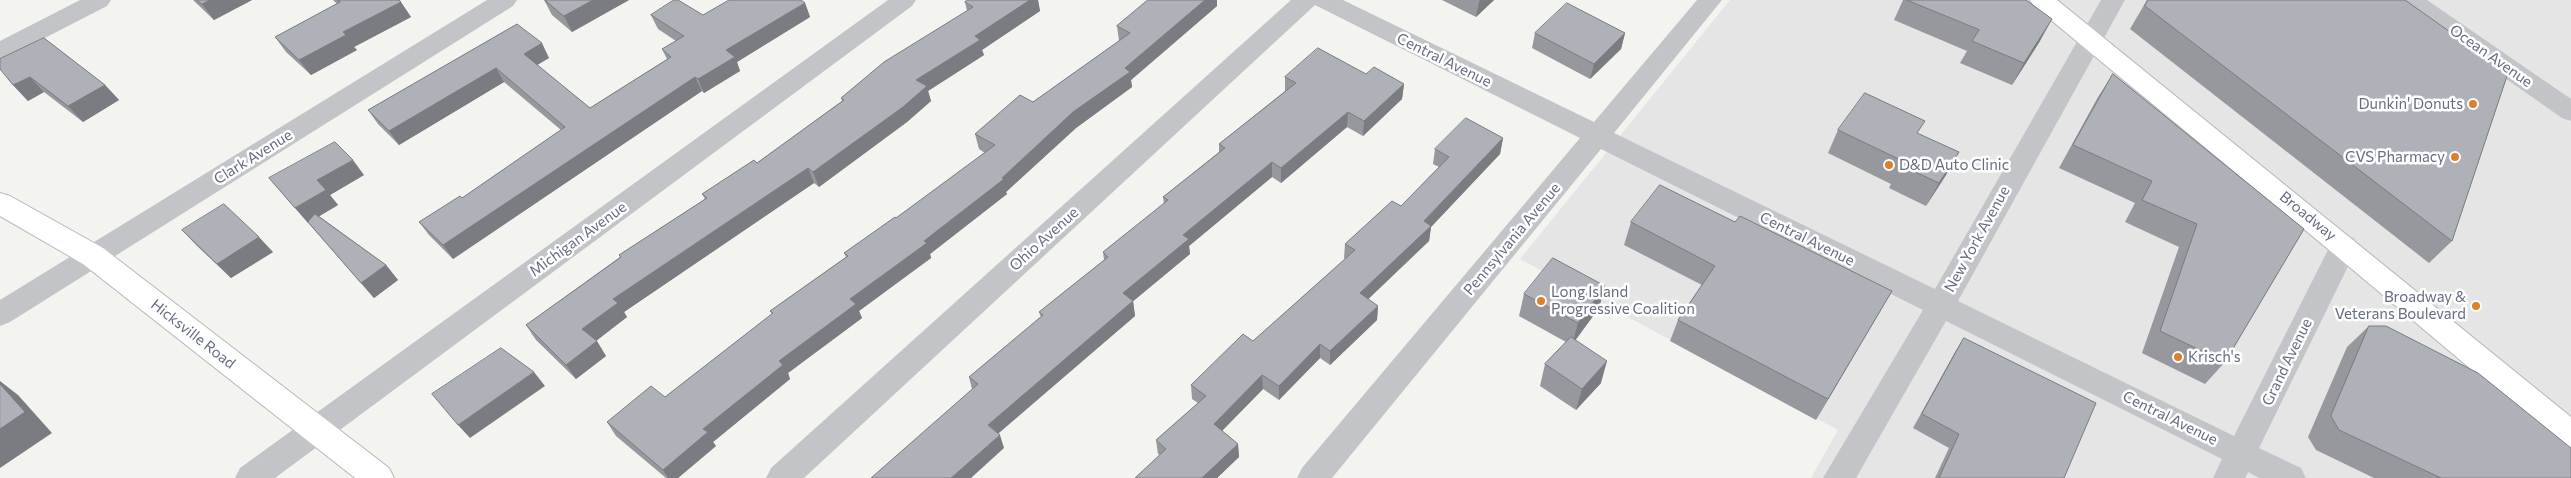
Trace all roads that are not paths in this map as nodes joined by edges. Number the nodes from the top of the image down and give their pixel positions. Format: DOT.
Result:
graph roads {
  1 [pos="98,0"];
  2 [pos="505,0"];
  3 [pos="904,0"];
  4 [pos="1306,0"];
  5 [pos="1323,0"];
  6 [pos="1710,0"];
  7 [pos="2042,0"];
  8 [pos="2113,0"];
  9 [pos="2410,0"];
  10 [pos="2090,39"];
  11 [pos="0,52"];
  12 [pos="2571,112"];
  13 [pos="1598,136"];
  14 [pos="0,203"];
  15 [pos="2344,246"];
  16 [pos="93,256"];
  17 [pos="1941,305"];
  18 [pos="0,314"];
  19 [pos="317,430"];
  20 [pos="2571,435"];
  21 [pos="2235,466"];
  22 [pos="251,478"];
  23 [pos="378,478"];
  24 [pos="782,478"];
  25 [pos="1313,478"];
  26 [pos="1839,478"];
  27 [pos="2290,478"];
  1 -- 11 [label="street"];
  2 -- 16 [label="street, Clark Avenue"];
  3 -- 19 [label="street, Michigan Avenue"];
  4 -- 24 [label="street, Ohio Avenue"];
  5 -- 13 [label="street, Central Avenue"];
  6 -- 13 [label="street, Pennsylvania Avenue"];
  7 -- 10 [label="main road, Broadway"];
  8 -- 10 [label="street, New York Avenue"];
  9 -- 12 [label="street, Ocean Avenue"];
  10 -- 15 [label="main road, Broadway"];
  10 -- 17 [label="street, New York Avenue"];
  13 -- 17 [label="street, Central Avenue"];
  13 -- 25 [label="street, Pennsylvania Avenue"];
  14 -- 16 [label="main road, Hicksville Road"];
  15 -- 20 [label="main road, Broadway"];
  15 -- 21 [label="street, Grand Avenue"];
  16 -- 18 [label="street, Clark Avenue"];
  16 -- 19 [label="main road, Hicksville Road"];
  17 -- 21 [label="street, Central Avenue"];
  17 -- 26 [label="street, New York Avenue"];
  19 -- 22 [label="street, Michigan Avenue"];
  19 -- 23 [label="main road, Hicksville Road"];
  21 -- 27 [label="street, Central Avenue"];
}
